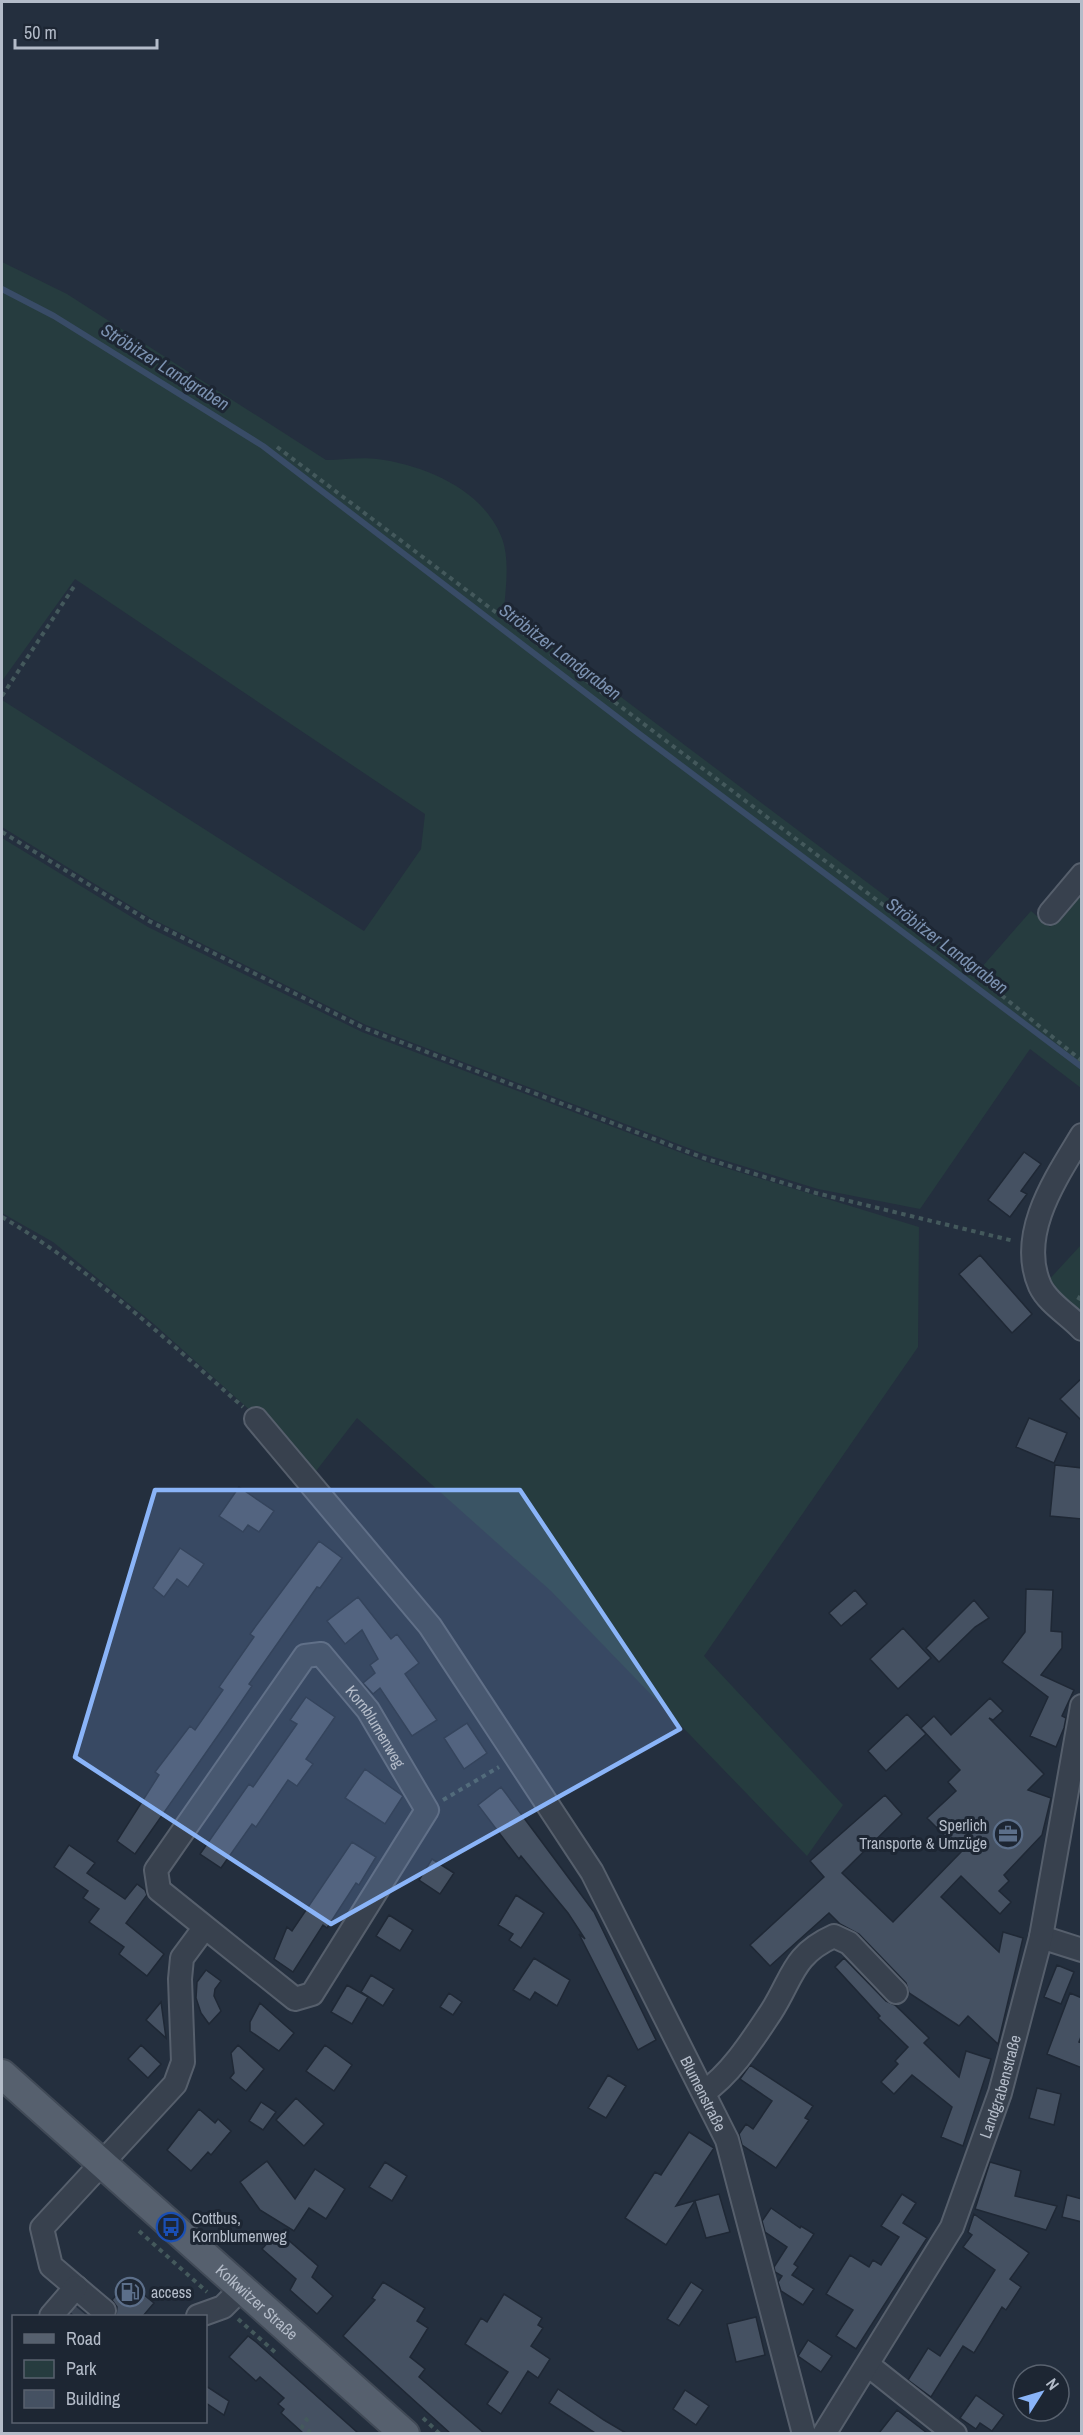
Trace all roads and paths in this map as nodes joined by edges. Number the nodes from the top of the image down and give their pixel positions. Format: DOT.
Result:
graph roads {
  1 [pos="277,447"];
  2 [pos="75,585"];
  3 [pos="2,696"];
  4 [pos="2,832"];
  5 [pos="1082,875"];
  6 [pos="1050,913"];
  7 [pos="1082,1061"];
  8 [pos="1082,1135"];
  9 [pos="2,1217"];
  10 [pos="1032,1246"];
  11 [pos="1082,1329"];
  12 [pos="256,1419"];
  13 [pos="1082,1706"];
  14 [pos="516,1757"];
  15 [pos="427,1810"];
  16 [pos="205,1927"];
  17 [pos="1041,1937"];
  18 [pos="1082,1950"];
  19 [pos="896,1992"];
  20 [pos="2,2074"];
  21 [pos="704,2092"];
  22 [pos="101,2164"];
  23 [pos="241,2289"];
  24 [pos="54,2315"];
  25 [pos="201,2315"];
  26 [pos="868,2365"];
  27 [pos="305,2418"];
  28 [pos="308,2433"];
  29 [pos="405,2433"];
  30 [pos="804,2433"];
  31 [pos="824,2433"];
  32 [pos="955,2433"];
  1 -- 7 [label="path"];
  2 -- 3 [label="path"];
  4 -- 10 [label="path"];
  5 -- 6 [label="street"];
  8 -- 10 [label="street"];
  9 -- 12 [label="path"];
  10 -- 11 [label="street"];
  12 -- 14 [label="street, Blumenstraße"];
  13 -- 17 [label="street, Landgrabenstraße"];
  14 -- 15 [label="path"];
  14 -- 21 [label="street, Blumenstraße"];
  15 -- 16 [label="street, Kornblumenweg"];
  15 -- 16 [label="street, Kornblumenweg"];
  16 -- 22 [label="street"];
  17 -- 18 [label="street"];
  17 -- 26 [label="street, Landgrabenstraße"];
  19 -- 21 [label="street"];
  20 -- 22 [label="main road, Kolkwitzer Straße"];
  21 -- 30 [label="street, Blumenstraße"];
  22 -- 23 [label="main road, Kolkwitzer Straße"];
  22 -- 24 [label="street"];
  23 -- 25 [label="street"];
  23 -- 29 [label="main road, Kolkwitzer Straße"];
  26 -- 31 [label="street, Landgrabenstraße"];
  26 -- 32 [label="street"];
  27 -- 28 [label="path"];
}
